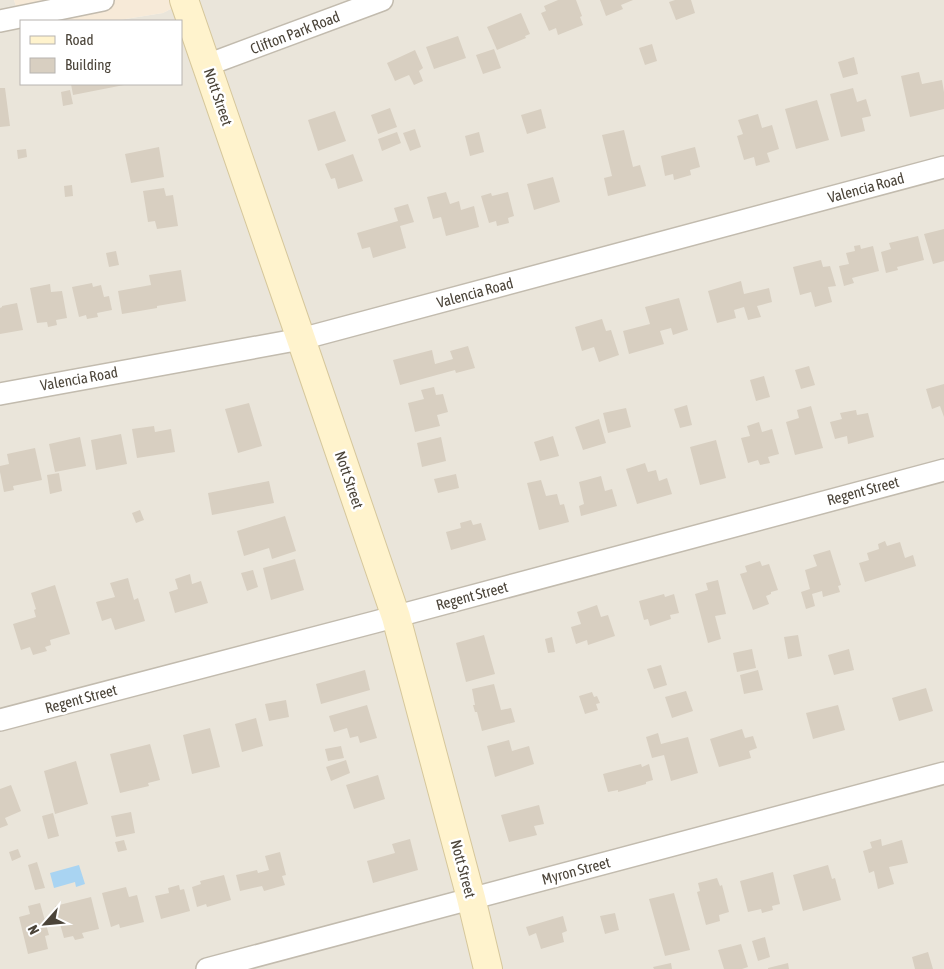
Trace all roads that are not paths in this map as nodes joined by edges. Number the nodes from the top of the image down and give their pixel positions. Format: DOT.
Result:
graph roads {
  1 [pos="103,0"];
  2 [pos="184,0"];
  3 [pos="382,0"];
  4 [pos="51,5"];
  5 [pos="0,21"];
  6 [pos="207,66"];
  7 [pos="944,167"];
  8 [pos="301,339"];
  9 [pos="0,394"];
  10 [pos="944,470"];
  11 [pos="396,617"];
  12 [pos="0,720"];
  13 [pos="944,773"];
  14 [pos="472,898"];
  15 [pos="207,969"];
  16 [pos="488,969"];
  1 -- 4 [label="street"];
  2 -- 6 [label="main road, Nott Street"];
  3 -- 6 [label="street, Clifton Park Road"];
  4 -- 5 [label="street"];
  6 -- 8 [label="main road, Nott Street"];
  7 -- 8 [label="street, Valencia Road"];
  8 -- 9 [label="street, Valencia Road"];
  8 -- 11 [label="main road, Nott Street"];
  10 -- 11 [label="street, Regent Street"];
  11 -- 12 [label="street, Regent Street"];
  11 -- 14 [label="main road, Nott Street"];
  13 -- 14 [label="street, Myron Street"];
  14 -- 15 [label="street, Myron Street"];
  14 -- 16 [label="main road, Nott Street"];
}
